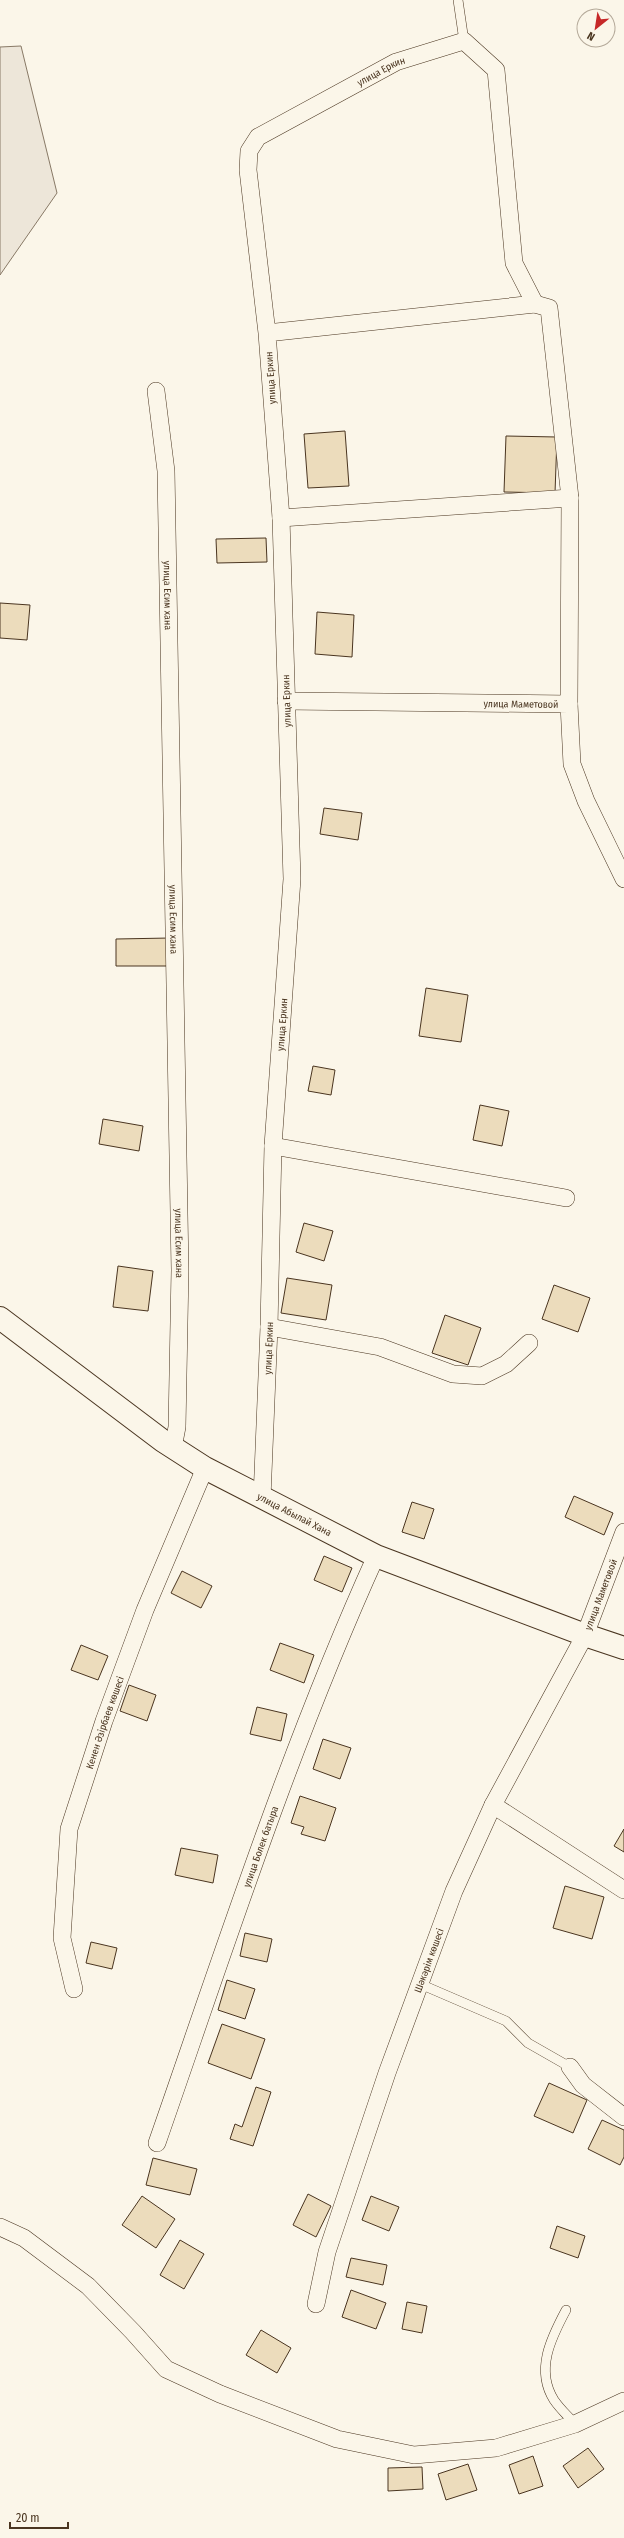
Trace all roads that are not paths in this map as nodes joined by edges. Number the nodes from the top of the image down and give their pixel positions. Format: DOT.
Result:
graph roads {
  1 [pos="458,0"];
  2 [pos="464,41"];
  3 [pos="535,304"];
  4 [pos="267,333"];
  5 [pos="156,391"];
  6 [pos="570,498"];
  7 [pos="281,518"];
  8 [pos="286,701"];
  9 [pos="569,704"];
  10 [pos="624,879"];
  11 [pos="272,1146"];
  12 [pos="566,1198"];
  13 [pos="0,1318"];
  14 [pos="270,1327"];
  15 [pos="529,1343"];
  16 [pos="173,1448"];
  17 [pos="205,1468"];
  18 [pos="262,1498"];
  19 [pos="624,1532"];
  20 [pos="376,1556"];
  21 [pos="585,1635"];
  22 [pos="624,1648"];
  23 [pos="493,1805"];
  24 [pos="624,1890"];
  25 [pos="420,1984"];
  26 [pos="74,1989"];
  27 [pos="570,2066"];
  28 [pos="624,2117"];
  29 [pos="157,2142"];
  30 [pos="0,2227"];
  31 [pos="316,2304"];
  32 [pos="566,2310"];
  33 [pos="624,2401"];
  34 [pos="575,2424"];
  1 -- 2 [label="lane"];
  2 -- 3 [label="street"];
  2 -- 4 [label="street, улица Еркин"];
  3 -- 4 [label="street"];
  3 -- 6 [label="street"];
  4 -- 7 [label="street, улица Еркин"];
  5 -- 16 [label="street, улица Есим хана"];
  6 -- 7 [label="street"];
  6 -- 9 [label="street"];
  7 -- 8 [label="street, улица Еркин"];
  8 -- 9 [label="street, улица Маметовой"];
  8 -- 11 [label="street, улица Еркин"];
  9 -- 10 [label="street, улица Маметовой"];
  11 -- 12 [label="street"];
  11 -- 14 [label="street, улица Еркин"];
  13 -- 16 [label="street, улица Абылай Хана"];
  14 -- 15 [label="street"];
  14 -- 18 [label="street, улица Еркин"];
  16 -- 17 [label="street, улица Абылай Хана"];
  17 -- 18 [label="street, улица Абылай Хана"];
  17 -- 26 [label="street, Кенен Әзірбаев көшесі"];
  18 -- 20 [label="street, улица Абылай Хана"];
  19 -- 21 [label="street, улица Маметовой"];
  20 -- 21 [label="street, улица Абылай Хана"];
  20 -- 29 [label="street, улица Болек батыра"];
  21 -- 22 [label="street, улица Абылай Хана"];
  21 -- 23 [label="street, Шәкәрім көшесі"];
  23 -- 24 [label="street"];
  23 -- 25 [label="street, Шәкәрім көшесі"];
  25 -- 27 [label="lane"];
  25 -- 31 [label="street, Шәкәрім көшесі"];
  27 -- 28 [label="street"];
  30 -- 34 [label="street"];
  32 -- 34 [label="lane"];
  33 -- 34 [label="street"];
}
